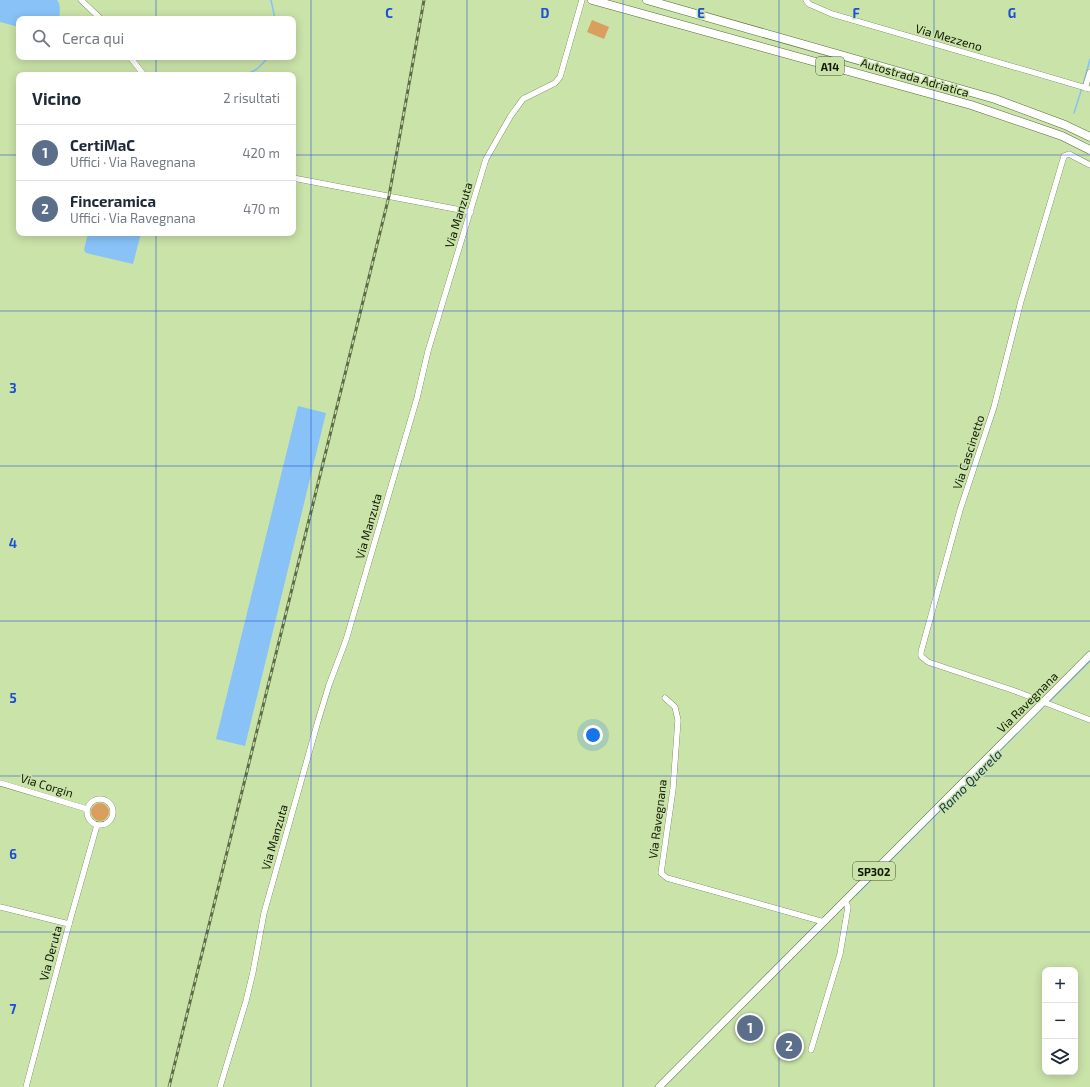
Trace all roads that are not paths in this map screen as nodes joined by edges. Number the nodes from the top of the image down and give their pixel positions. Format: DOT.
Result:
graph roads {
  1 [pos="81,0"];
  2 [pos="582,0"];
  3 [pos="647,0"];
  4 [pos="806,0"];
  5 [pos="594,1"];
  6 [pos="98,16"];
  7 [pos="132,60"];
  8 [pos="142,72"];
  9 [pos="1090,72"];
  10 [pos="1088,88"];
  11 [pos="1090,137"];
  12 [pos="1090,150"];
  13 [pos="1090,165"];
  14 [pos="296,179"];
  15 [pos="471,212"];
  16 [pos="1090,655"];
  17 [pos="665,698"];
  18 [pos="1042,702"];
  19 [pos="1090,720"];
  20 [pos="0,783"];
  21 [pos="87,809"];
  22 [pos="97,825"];
  23 [pos="845,901"];
  24 [pos="0,907"];
  25 [pos="824,922"];
  26 [pos="69,924"];
  27 [pos="811,1050"];
  28 [pos="26,1087"];
  29 [pos="220,1087"];
  30 [pos="659,1087"];
  1 -- 6 [label="street"];
  2 -- 15 [label="street, Via Manzuta"];
  3 -- 11 [label="highway, Autostrada Adriatica / A14"];
  4 -- 10 [label="street, Via Mezzeno"];
  5 -- 12 [label="highway, Autostrada Adriatica / A14"];
  7 -- 8 [label="street"];
  9 -- 10 [label="street"];
  13 -- 18 [label="street, Via Cascinetto"];
  14 -- 15 [label="street"];
  15 -- 29 [label="street, Via Manzuta"];
  16 -- 18 [label="main road, Via Ravegnana / SP302"];
  17 -- 25 [label="street, Via Ravegnana"];
  18 -- 19 [label="street"];
  18 -- 23 [label="main road, Via Ravegnana / SP302"];
  20 -- 21 [label="street, Via Corgin"];
  21 -- 22 [label="street"];
  21 -- 22 [label="street"];
  22 -- 26 [label="street, Via Deruta"];
  23 -- 25 [label="main road, Via Ravegnana / SP302"];
  23 -- 27 [label="street"];
  24 -- 26 [label="street"];
  25 -- 30 [label="main road, Via Ravegnana / SP302"];
  26 -- 28 [label="street, Via Deruta"];
}
